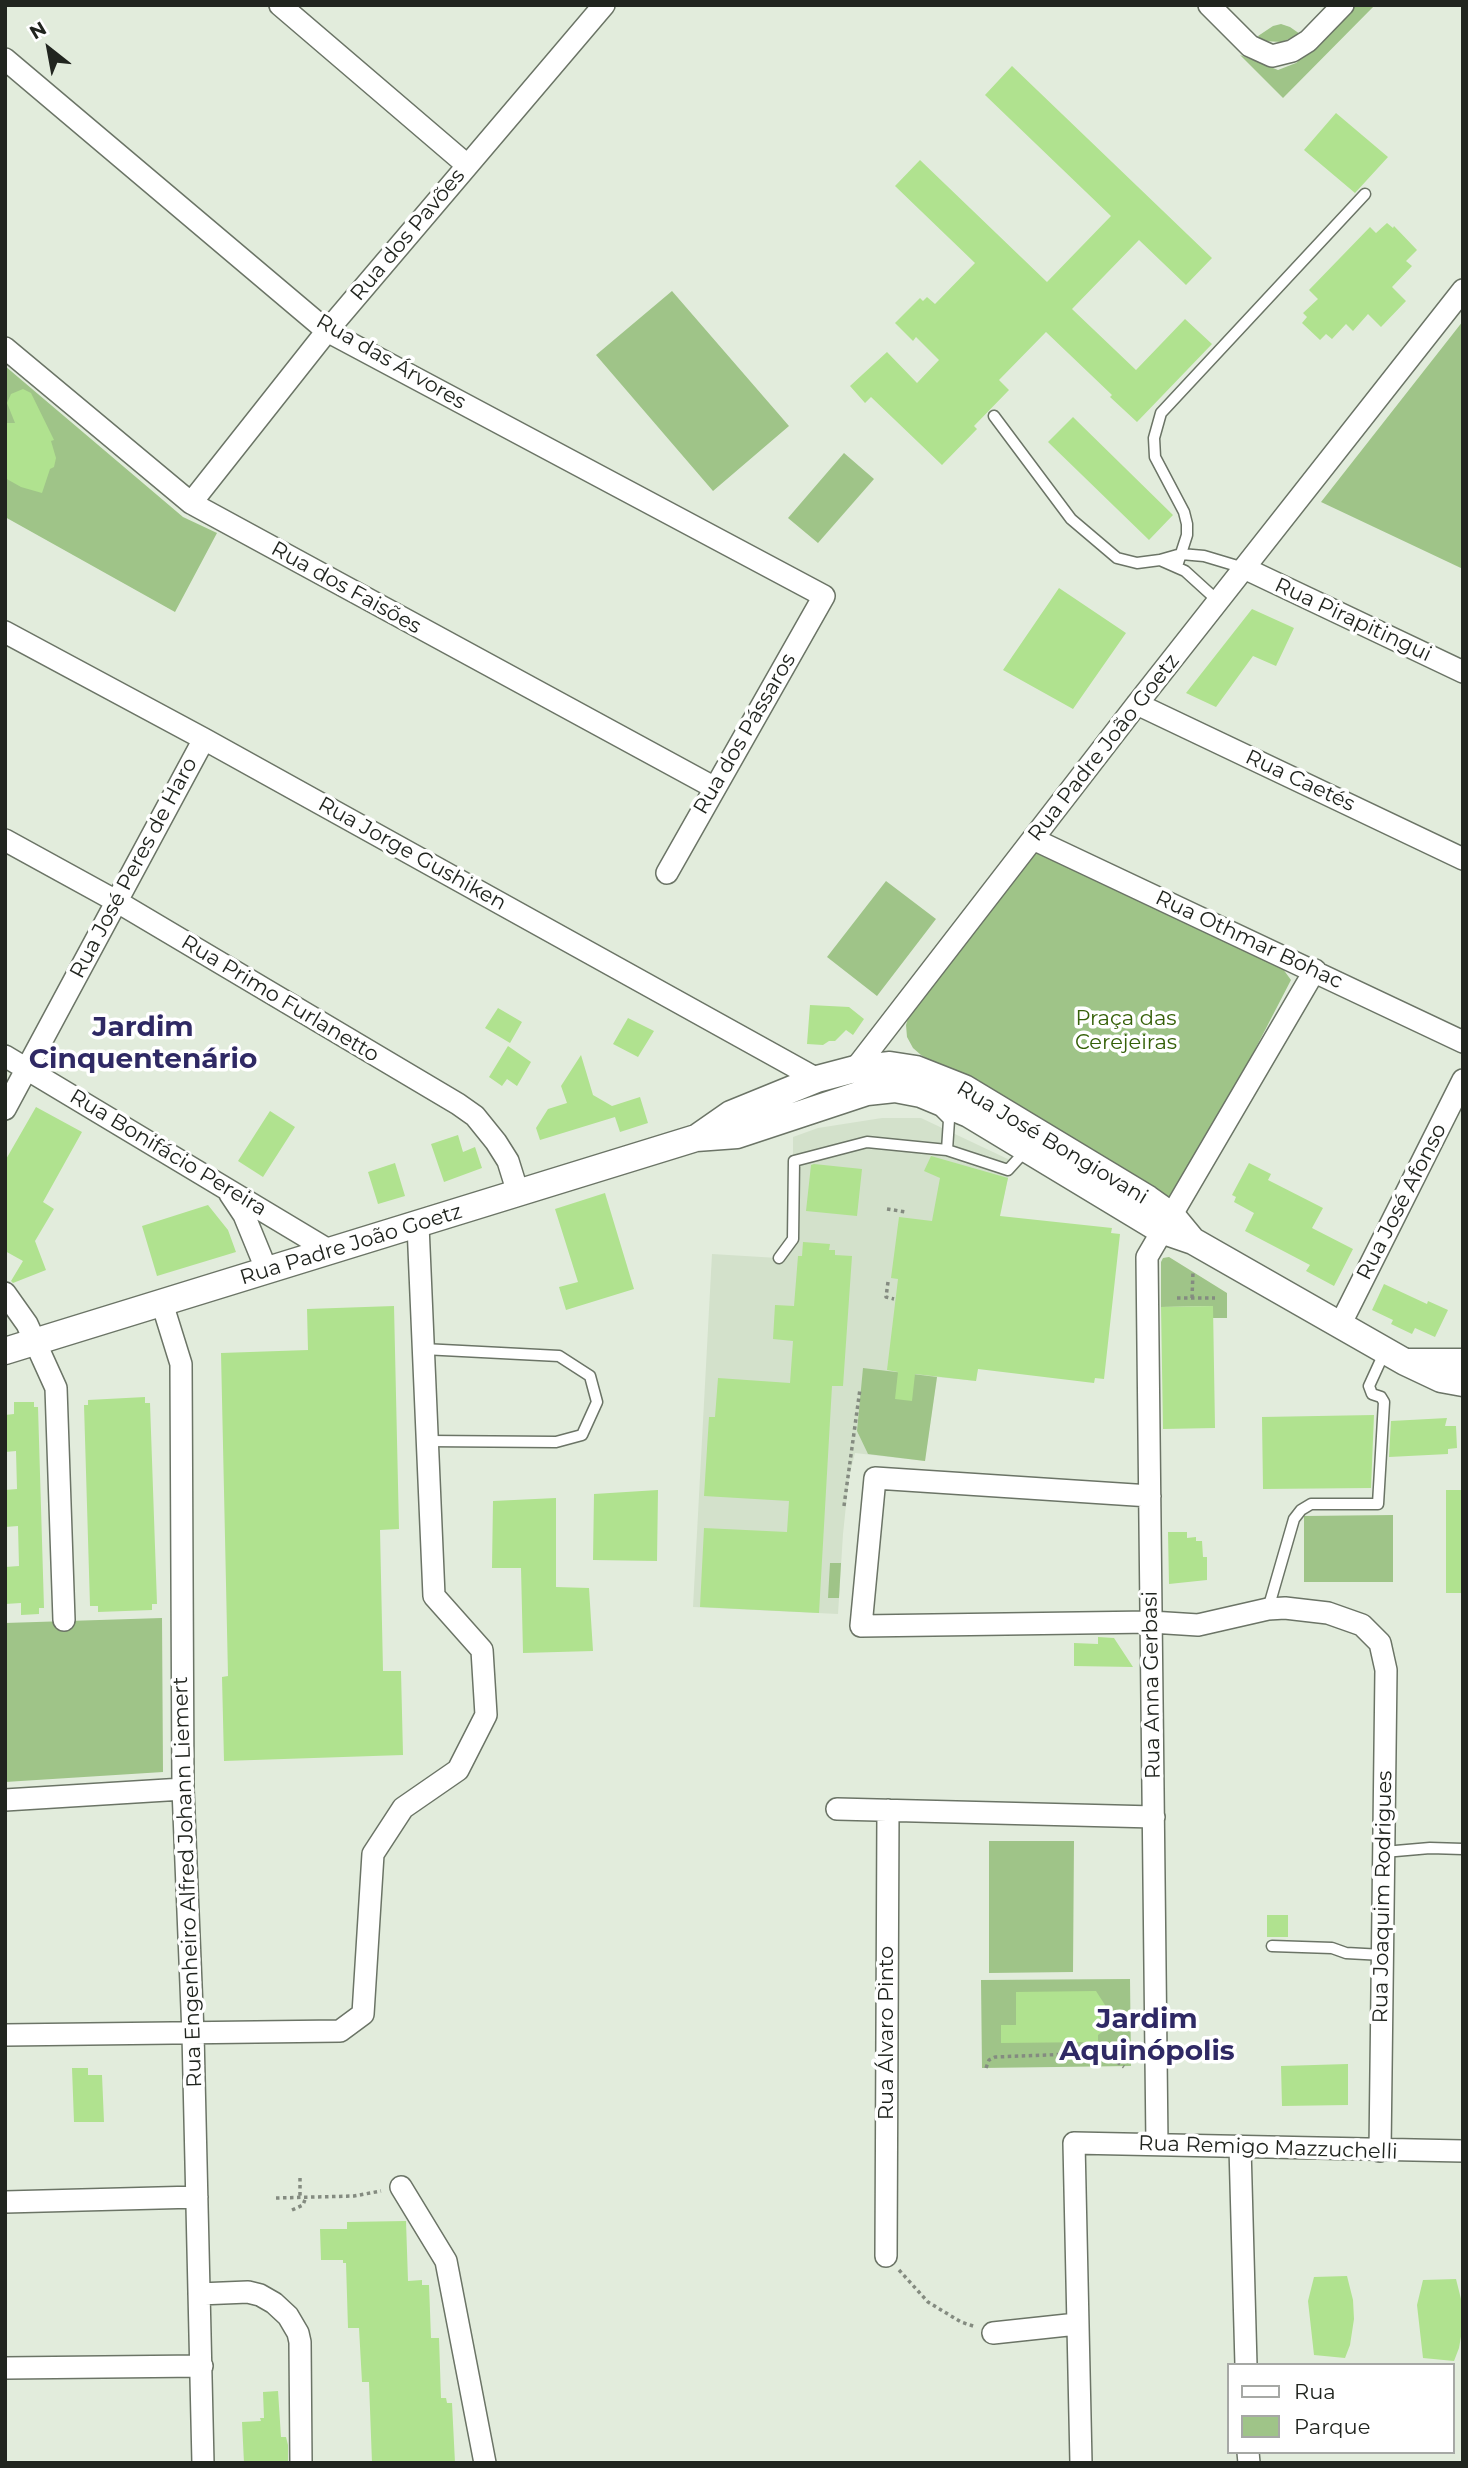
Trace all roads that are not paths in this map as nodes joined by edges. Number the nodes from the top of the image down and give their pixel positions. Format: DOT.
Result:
graph roads {
  1 [pos="280,5"];
  2 [pos="604,5"];
  3 [pos="1209,5"];
  4 [pos="1343,5"];
  5 [pos="5,59"];
  6 [pos="467,165"];
  7 [pos="1366,194"];
  8 [pos="1463,290"];
  9 [pos="327,331"];
  10 [pos="5,348"];
  11 [pos="994,416"];
  12 [pos="191,503"];
  13 [pos="1181,554"];
  14 [pos="1160,560"];
  15 [pos="1177,566"];
  16 [pos="1244,568"];
  17 [pos="824,596"];
  18 [pos="1218,601"];
  19 [pos="5,632"];
  20 [pos="1463,672"];
  21 [pos="1138,704"];
  22 [pos="204,739"];
  23 [pos="715,788"];
  24 [pos="1034,839"];
  25 [pos="5,840"];
  26 [pos="1463,859"];
  27 [pos="667,873"];
  28 [pos="116,901"];
  29 [pos="1315,970"];
  30 [pos="1463,1042"];
  31 [pos="5,1056"];
  32 [pos="27,1068"];
  33 [pos="856,1069"];
  34 [pos="817,1079"];
  35 [pos="1463,1080"];
  36 [pos="921,1094"];
  37 [pos="5,1109"];
  38 [pos="696,1138"];
  39 [pos="1028,1148"];
  40 [pos="947,1150"];
  41 [pos="227,1189"];
  42 [pos="518,1193"];
  43 [pos="1167,1223"];
  44 [pos="418,1225"];
  45 [pos="330,1251"];
  46 [pos="779,1258"];
  47 [pos="267,1271"];
  48 [pos="5,1293"];
  49 [pos="162,1303"];
  50 [pos="1340,1325"];
  51 [pos="36,1342"];
  52 [pos="423,1349"];
  53 [pos="5,1351"];
  54 [pos="1395,1356"];
  55 [pos="1463,1362"];
  56 [pos="1463,1383"];
  57 [pos="427,1441"];
  58 [pos="1150,1496"];
  59 [pos="1268,1609"];
  60 [pos="64,1620"];
  61 [pos="1152,1622"];
  62 [pos="183,1789"];
  63 [pos="5,1800"];
  64 [pos="837,1809"];
  65 [pos="888,1810"];
  66 [pos="1154,1816"];
  67 [pos="1463,1849"];
  68 [pos="1384,1852"];
  69 [pos="1272,1946"];
  70 [pos="1383,1955"];
  71 [pos="192,2034"];
  72 [pos="5,2035"];
  73 [pos="1157,2144"];
  74 [pos="1240,2147"];
  75 [pos="1380,2151"];
  76 [pos="1463,2151"];
  77 [pos="401,2187"];
  78 [pos="197,2197"];
  79 [pos="5,2202"];
  80 [pos="886,2256"];
  81 [pos="199,2294"];
  82 [pos="1077,2324"];
  83 [pos="993,2333"];
  84 [pos="1246,2363"];
  85 [pos="202,2366"];
  86 [pos="5,2368"];
  87 [pos="203,2463"];
  88 [pos="301,2463"];
  89 [pos="485,2463"];
  90 [pos="1081,2463"];
  1 -- 6 [label="street"];
  2 -- 6 [label="street, Rua dos Pavões"];
  3 -- 4 [label="street"];
  5 -- 9 [label="street, Rua das Árvores"];
  6 -- 9 [label="street, Rua dos Pavões"];
  7 -- 13 [label="lane"];
  8 -- 16 [label="street, Rua Padre João Goetz"];
  9 -- 12 [label="street, Rua dos Pavões"];
  9 -- 17 [label="street, Rua das Árvores"];
  10 -- 12 [label="street, Rua dos Faisões"];
  11 -- 14 [label="lane"];
  12 -- 23 [label="street, Rua dos Faisões"];
  13 -- 14 [label="lane"];
  13 -- 15 [label="lane"];
  13 -- 16 [label="lane"];
  14 -- 15 [label="lane"];
  15 -- 18 [label="lane"];
  16 -- 18 [label="street, Rua Padre João Goetz"];
  16 -- 20 [label="street, Rua Pirapitingui"];
  17 -- 23 [label="street, Rua dos Pássaros"];
  18 -- 21 [label="street, Rua Padre João Goetz"];
  19 -- 22 [label="street, Rua Jorge Gushiken"];
  21 -- 24 [label="street, Rua Padre João Goetz"];
  21 -- 26 [label="street, Rua Caetés"];
  22 -- 28 [label="street, Rua José Peres de Haro"];
  22 -- 34 [label="street, Rua Jorge Gushiken"];
  23 -- 27 [label="street, Rua dos Pássaros"];
  24 -- 29 [label="street, Rua Othmar Bohac"];
  24 -- 33 [label="street, Rua Padre João Goetz"];
  25 -- 28 [label="street, Rua Primo Furlanetto"];
  28 -- 32 [label="street, Rua José Peres de Haro"];
  28 -- 42 [label="street, Rua Primo Furlanetto"];
  29 -- 30 [label="street, Rua Othmar Bohac"];
  29 -- 43 [label="street, Rua Anna Gerbasi"];
  31 -- 32 [label="street, Rua Bonifácio Pereira"];
  32 -- 37 [label="street, Rua José Peres de Haro"];
  32 -- 41 [label="street, Rua Bonifácio Pereira"];
  33 -- 34 [label="street, Rua Padre João Goetz"];
  33 -- 43 [label="street, Rua José Bongiovani"];
  34 -- 38 [label="street, Rua Padre João Goetz"];
  35 -- 50 [label="street, Rua José Afonso"];
  36 -- 38 [label="street, Rua Padre João Goetz"];
  36 -- 39 [label="street, Rua José Bongiovani"];
  36 -- 40 [label="lane"];
  38 -- 42 [label="street, Rua Padre João Goetz"];
  39 -- 40 [label="lane"];
  39 -- 43 [label="street, Rua José Bongiovani"];
  40 -- 46 [label="lane"];
  41 -- 45 [label="street, Rua Bonifácio Pereira"];
  41 -- 47 [label="street"];
  42 -- 44 [label="street, Rua Padre João Goetz"];
  43 -- 50 [label="street, Rua José Bongiovani"];
  43 -- 58 [label="street, Rua Anna Gerbasi"];
  44 -- 45 [label="street, Rua Padre João Goetz"];
  44 -- 52 [label="street"];
  45 -- 47 [label="street, Rua Padre João Goetz"];
  47 -- 49 [label="street, Rua Padre João Goetz"];
  48 -- 51 [label="street"];
  49 -- 51 [label="street, Rua Padre João Goetz"];
  49 -- 62 [label="street, Rua Engenheiro Alfred Johann Liemert"];
  50 -- 54 [label="street, Rua José Bongiovani"];
  51 -- 53 [label="street, Rua Padre João Goetz"];
  51 -- 60 [label="street"];
  52 -- 57 [label="street"];
  52 -- 57 [label="lane"];
  54 -- 55 [label="street"];
  54 -- 56 [label="street, Rua José Bongiovani"];
  54 -- 59 [label="lane"];
  57 -- 71 [label="street"];
  58 -- 61 [label="street, Rua Anna Gerbasi"];
  58 -- 61 [label="street"];
  59 -- 61 [label="street"];
  59 -- 68 [label="street, Rua Joaquim Rodrigues"];
  61 -- 66 [label="street, Rua Anna Gerbasi"];
  62 -- 63 [label="street"];
  62 -- 71 [label="street, Rua Engenheiro Alfred Johann Liemert"];
  64 -- 65 [label="street"];
  65 -- 66 [label="street"];
  65 -- 80 [label="street, Rua Álvaro Pinto"];
  66 -- 73 [label="street, Rua Anna Gerbasi"];
  67 -- 68 [label="lane"];
  68 -- 70 [label="street, Rua Joaquim Rodrigues"];
  69 -- 70 [label="lane"];
  70 -- 75 [label="street, Rua Joaquim Rodrigues"];
  71 -- 72 [label="street"];
  71 -- 78 [label="street, Rua Engenheiro Alfred Johann Liemert"];
  73 -- 74 [label="street, Rua Remigo Mazzuchelli"];
  73 -- 82 [label="street, Rua Remigo Mazzuchelli"];
  74 -- 75 [label="street, Rua Remigo Mazzuchelli"];
  74 -- 84 [label="street"];
  75 -- 76 [label="street, Rua Remigo Mazzuchelli"];
  77 -- 89 [label="street"];
  78 -- 79 [label="street"];
  78 -- 81 [label="street, Rua Engenheiro Alfred Johann Liemert"];
  81 -- 85 [label="street, Rua Engenheiro Alfred Johann Liemert"];
  81 -- 88 [label="street"];
  82 -- 83 [label="street"];
  82 -- 90 [label="street"];
  85 -- 86 [label="street"];
  85 -- 87 [label="street, Rua Engenheiro Alfred Johann Liemert"];
}
